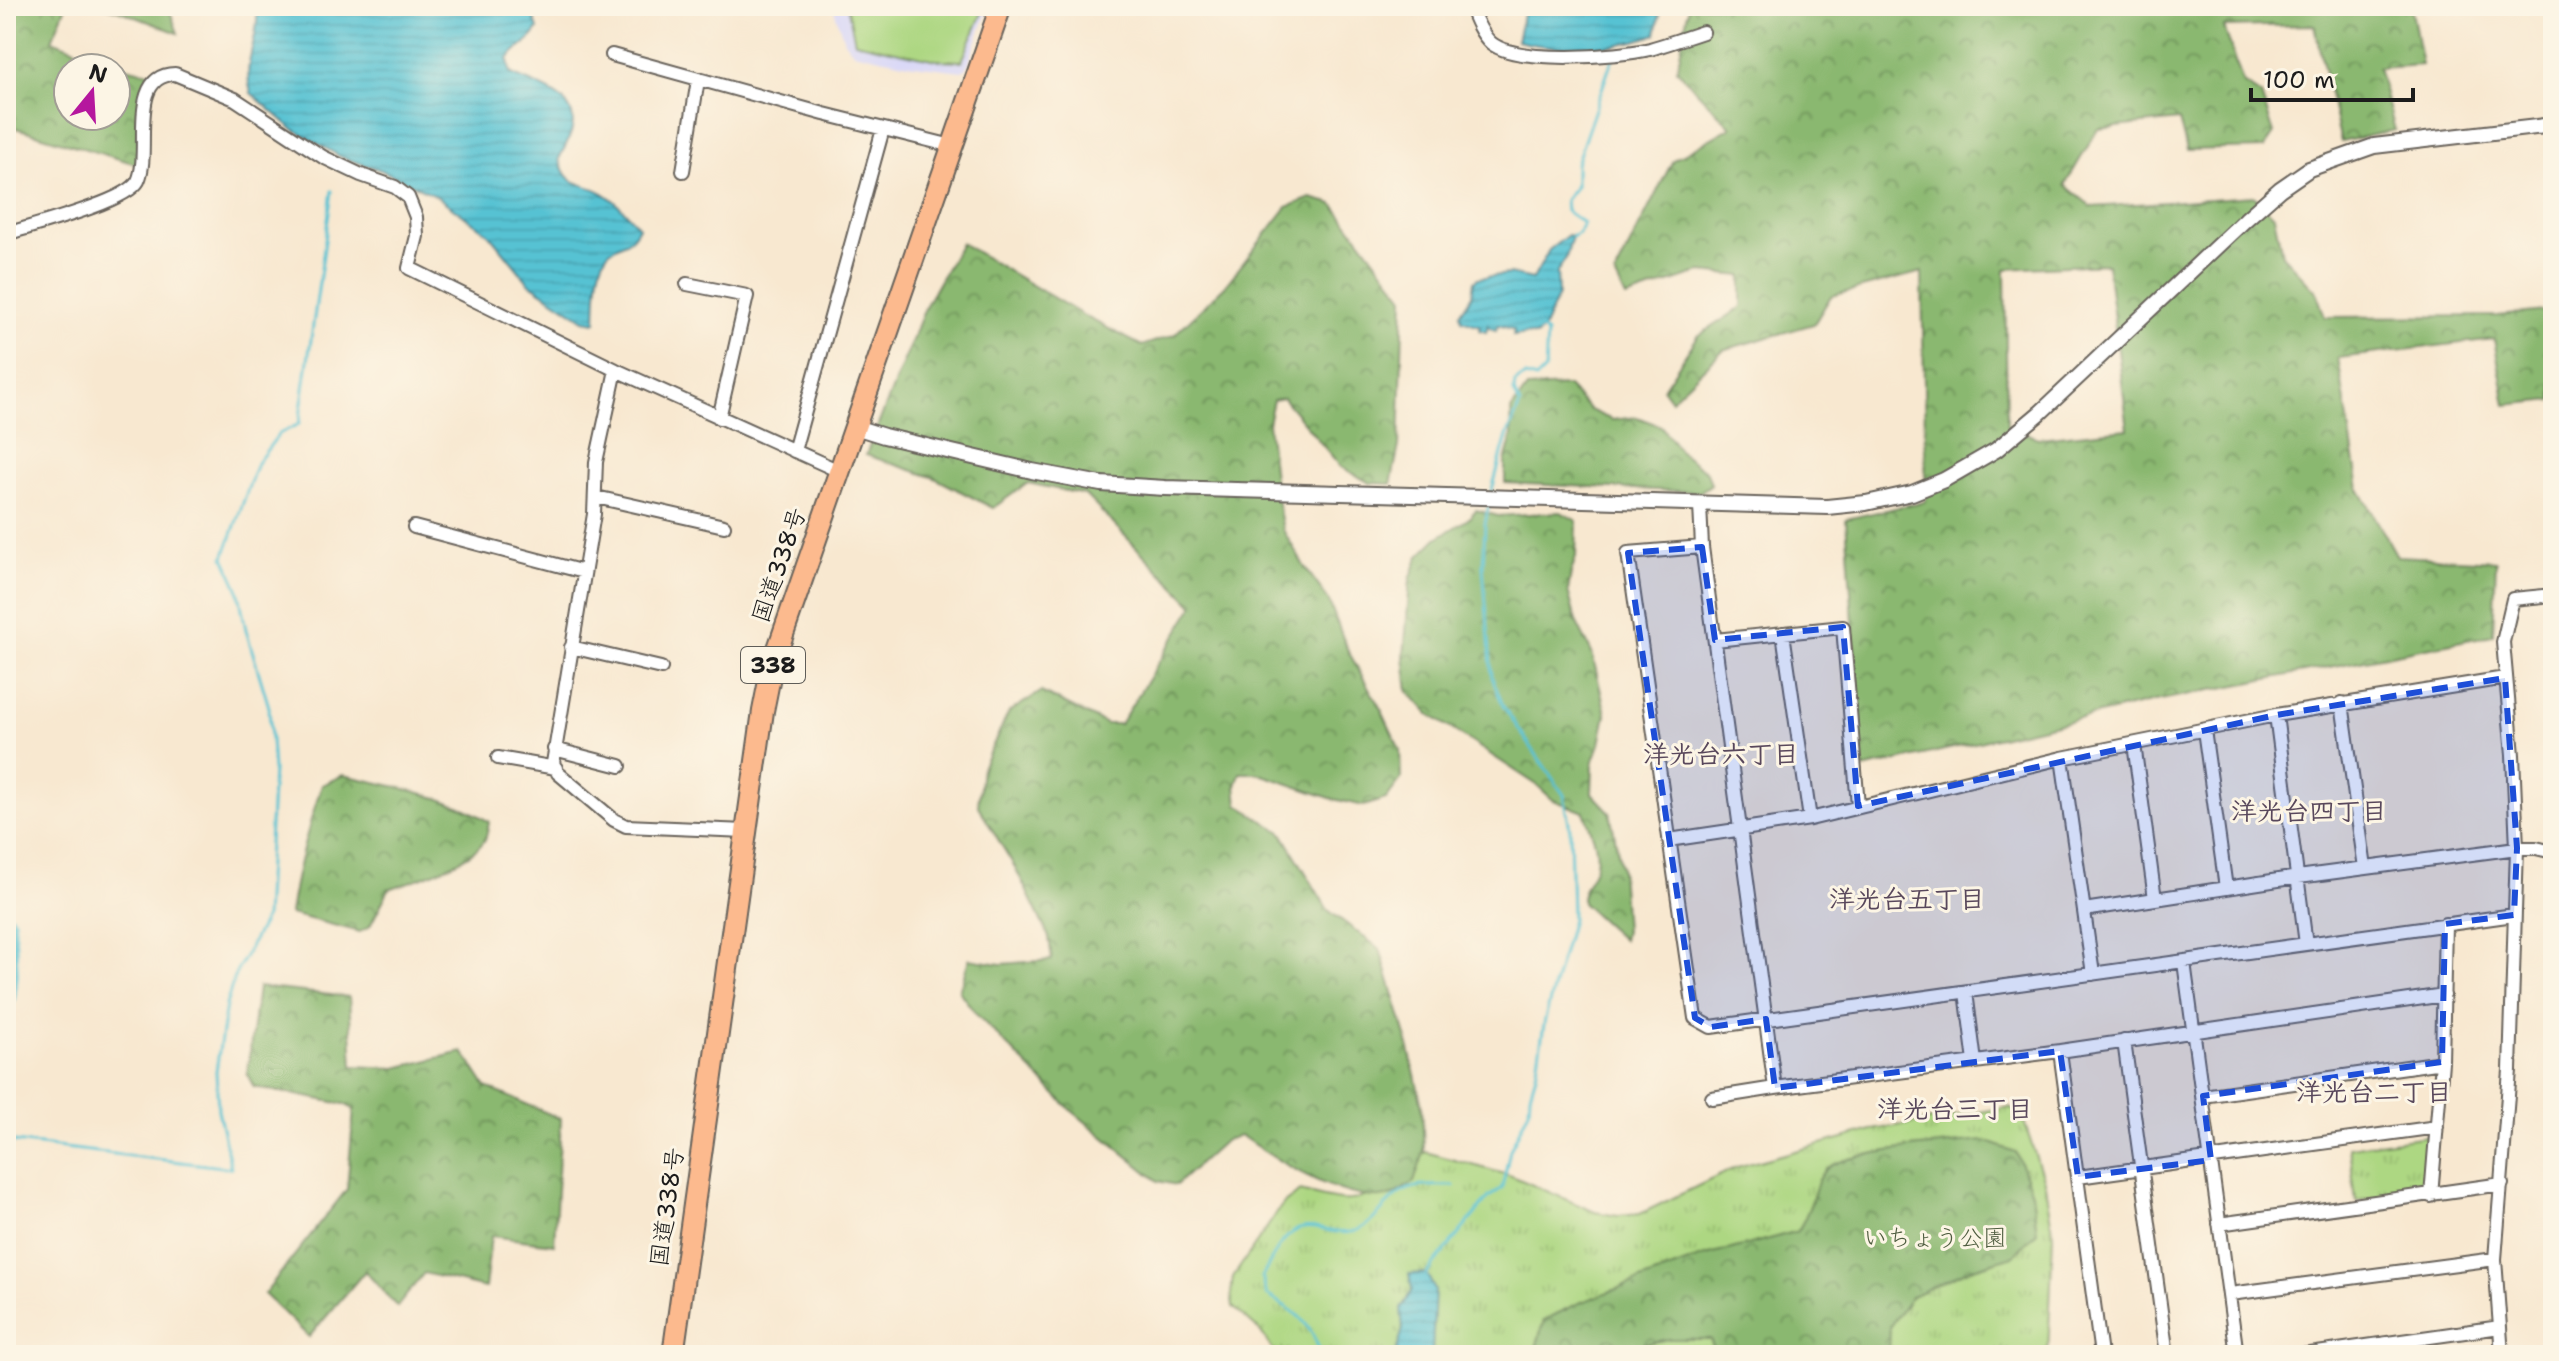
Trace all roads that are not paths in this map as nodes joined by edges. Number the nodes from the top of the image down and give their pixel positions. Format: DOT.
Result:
graph roads {
  1 [pos="1001,6"];
  2 [pos="1470,6"];
  3 [pos="1703,32"];
  4 [pos="612,55"];
  5 [pos="698,80"];
  6 [pos="2553,125"];
  7 [pos="883,129"];
  8 [pos="952,146"];
  9 [pos="683,171"];
  10 [pos="6,234"];
  11 [pos="687,284"];
  12 [pos="616,370"];
  13 [pos="719,418"];
  14 [pos="855,427"];
  15 [pos="794,451"];
  16 [pos="839,471"];
  17 [pos="596,497"];
  18 [pos="1700,505"];
  19 [pos="724,526"];
  20 [pos="414,527"];
  21 [pos="1702,547"];
  22 [pos="584,572"];
  23 [pos="2553,595"];
  24 [pos="1783,633"];
  25 [pos="1715,640"];
  26 [pos="571,647"];
  27 [pos="661,668"];
  28 [pos="2505,678"];
  29 [pos="2342,703"];
  30 [pos="2276,715"];
  31 [pos="2204,730"];
  32 [pos="2134,744"];
  33 [pos="554,749"];
  34 [pos="498,758"];
  35 [pos="2062,758"];
  36 [pos="620,766"];
  37 [pos="556,768"];
  38 [pos="1858,806"];
  39 [pos="1810,819"];
  40 [pos="1739,829"];
  41 [pos="746,831"];
  42 [pos="1669,840"];
  43 [pos="2517,848"];
  44 [pos="2553,852"];
  45 [pos="2365,868"];
  46 [pos="2298,877"];
  47 [pos="2226,888"];
  48 [pos="2155,899"];
  49 [pos="2084,910"];
  50 [pos="2514,915"];
  51 [pos="2445,924"];
  52 [pos="2306,944"];
  53 [pos="2184,962"];
  54 [pos="2093,974"];
  55 [pos="1966,992"];
  56 [pos="2444,995"];
  57 [pos="1766,1019"];
  58 [pos="2193,1032"];
  59 [pos="2124,1041"];
  60 [pos="2060,1051"];
  61 [pos="1975,1062"];
  62 [pos="2442,1062"];
  63 [pos="1775,1088"];
  64 [pos="2203,1096"];
  65 [pos="1712,1098"];
  66 [pos="2437,1127"];
  67 [pos="2211,1160"];
  68 [pos="2142,1169"];
  69 [pos="2078,1177"];
  70 [pos="2502,1184"];
  71 [pos="2431,1196"];
  72 [pos="2219,1224"];
  73 [pos="2495,1259"];
  74 [pos="2230,1294"];
  75 [pos="2500,1327"];
  76 [pos="673,1355"];
  77 [pos="2101,1355"];
  78 [pos="2167,1355"];
  79 [pos="2237,1355"];
  80 [pos="2303,1355"];
  81 [pos="2502,1355"];
  1 -- 8 [label="highway, 国道338号 / 338"];
  2 -- 3 [label="street"];
  4 -- 5 [label="street"];
  5 -- 7 [label="street"];
  5 -- 9 [label="street"];
  6 -- 18 [label="street"];
  7 -- 8 [label="street"];
  7 -- 15 [label="street"];
  8 -- 14 [label="highway, 国道338号 / 338"];
  10 -- 12 [label="street"];
  11 -- 13 [label="street"];
  12 -- 13 [label="street"];
  12 -- 17 [label="street"];
  13 -- 15 [label="street"];
  14 -- 16 [label="highway, 国道338号 / 338"];
  14 -- 18 [label="street"];
  15 -- 16 [label="street"];
  16 -- 41 [label="highway, 国道338号 / 338"];
  17 -- 19 [label="street"];
  17 -- 22 [label="street"];
  18 -- 21 [label="street"];
  20 -- 22 [label="street"];
  21 -- 25 [label="street"];
  21 -- 42 [label="street"];
  22 -- 26 [label="street"];
  23 -- 28 [label="street"];
  24 -- 25 [label="street"];
  24 -- 38 [label="street"];
  24 -- 39 [label="street"];
  25 -- 40 [label="street"];
  26 -- 27 [label="street"];
  26 -- 33 [label="street"];
  28 -- 29 [label="street"];
  28 -- 43 [label="street"];
  29 -- 30 [label="street"];
  29 -- 45 [label="street"];
  30 -- 31 [label="street"];
  30 -- 46 [label="street"];
  31 -- 32 [label="street"];
  31 -- 47 [label="street"];
  32 -- 35 [label="street"];
  32 -- 48 [label="street"];
  33 -- 36 [label="street"];
  33 -- 37 [label="street"];
  34 -- 37 [label="street"];
  35 -- 38 [label="street"];
  35 -- 49 [label="street"];
  37 -- 41 [label="street"];
  38 -- 39 [label="street"];
  39 -- 40 [label="street"];
  40 -- 42 [label="street"];
  40 -- 57 [label="street"];
  41 -- 76 [label="highway, 国道338号 / 338"];
  42 -- 57 [label="street"];
  43 -- 44 [label="street"];
  43 -- 45 [label="street"];
  43 -- 50 [label="street"];
  45 -- 46 [label="street"];
  46 -- 47 [label="street"];
  46 -- 52 [label="street"];
  47 -- 48 [label="street"];
  48 -- 49 [label="street"];
  49 -- 54 [label="street"];
  50 -- 51 [label="street"];
  50 -- 70 [label="street"];
  51 -- 52 [label="street"];
  51 -- 56 [label="street"];
  52 -- 53 [label="street"];
  53 -- 54 [label="street"];
  53 -- 58 [label="street"];
  54 -- 55 [label="street"];
  55 -- 57 [label="street"];
  55 -- 61 [label="street"];
  56 -- 58 [label="street"];
  56 -- 62 [label="street"];
  57 -- 63 [label="street"];
  58 -- 59 [label="street"];
  58 -- 64 [label="street"];
  59 -- 60 [label="street"];
  59 -- 68 [label="street"];
  60 -- 61 [label="street"];
  60 -- 69 [label="street"];
  61 -- 63 [label="street"];
  62 -- 64 [label="street"];
  62 -- 66 [label="street"];
  63 -- 65 [label="street"];
  64 -- 67 [label="street"];
  66 -- 67 [label="street"];
  66 -- 71 [label="street"];
  67 -- 68 [label="street"];
  67 -- 72 [label="street"];
  68 -- 69 [label="street"];
  68 -- 78 [label="street"];
  69 -- 77 [label="street"];
  70 -- 71 [label="street"];
  70 -- 73 [label="street"];
  71 -- 72 [label="street"];
  72 -- 74 [label="street"];
  73 -- 74 [label="street"];
  73 -- 75 [label="street"];
  74 -- 79 [label="street"];
  75 -- 80 [label="street"];
  75 -- 81 [label="street"];
}
